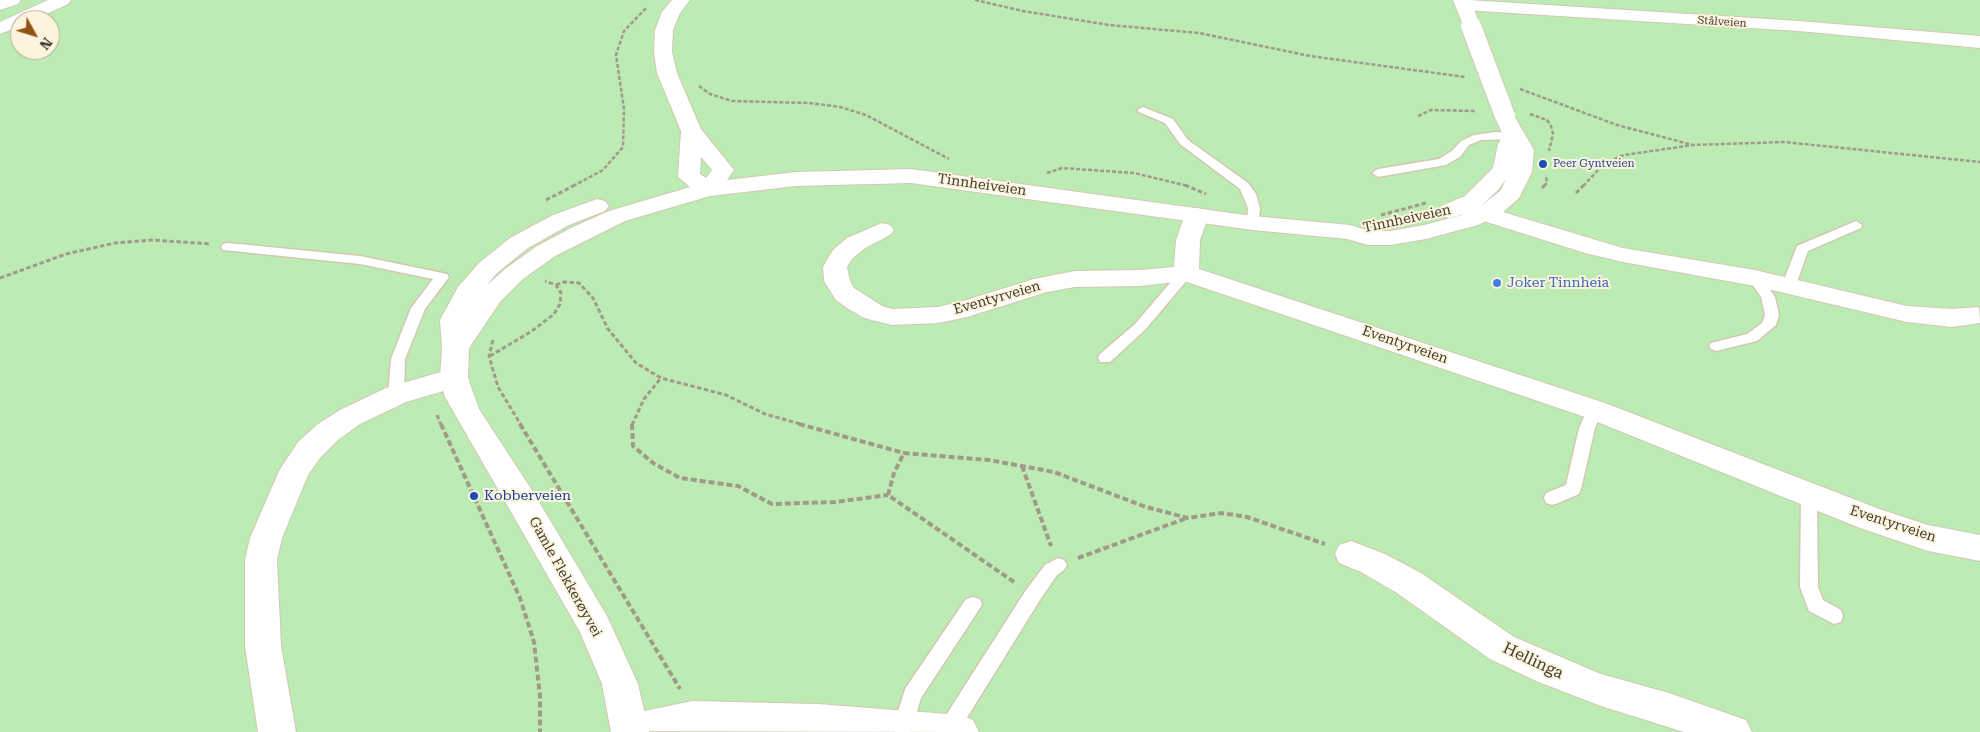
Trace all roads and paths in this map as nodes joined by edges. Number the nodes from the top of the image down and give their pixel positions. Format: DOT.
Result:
graph roads {
  1 [pos="39,0"];
  2 [pos="62,0"];
  3 [pos="74,0"];
  4 [pos="681,0"];
  5 [pos="975,0"];
  6 [pos="1463,2"];
  7 [pos="6,5"];
  8 [pos="649,5"];
  9 [pos="40,10"];
  10 [pos="46,10"];
  11 [pos="1980,42"];
  12 [pos="1470,78"];
  13 [pos="696,84"];
  14 [pos="1513,88"];
  15 [pos="1143,110"];
  16 [pos="1475,111"];
  17 [pos="1418,116"];
  18 [pos="1515,122"];
  19 [pos="692,131"];
  20 [pos="1693,145"];
  21 [pos="950,159"];
  22 [pos="1547,159"];
  23 [pos="1980,162"];
  24 [pos="1378,173"];
  25 [pos="707,179"];
  26 [pos="1028,191"];
  27 [pos="1576,193"];
  28 [pos="545,201"];
  29 [pos="1430,202"];
  30 [pos="1473,210"];
  31 [pos="1197,215"];
  32 [pos="1254,215"];
  33 [pos="1372,216"];
  34 [pos="1856,225"];
  35 [pos="882,230"];
  36 [pos="228,247"];
  37 [pos="1186,273"];
  38 [pos="0,278"];
  39 [pos="1755,278"];
  40 [pos="545,281"];
  41 [pos="556,285"];
  42 [pos="1789,285"];
  43 [pos="1980,315"];
  44 [pos="494,334"];
  45 [pos="1716,346"];
  46 [pos="489,356"];
  47 [pos="1105,358"];
  48 [pos="455,363"];
  49 [pos="660,378"];
  50 [pos="410,391"];
  51 [pos="1595,410"];
  52 [pos="904,453"];
  53 [pos="1022,466"];
  54 [pos="1809,494"];
  55 [pos="888,495"];
  56 [pos="1552,498"];
  57 [pos="1188,518"];
  58 [pos="1980,548"];
  59 [pos="1351,554"];
  60 [pos="1058,565"];
  61 [pos="1033,596"];
  62 [pos="973,605"];
  63 [pos="1834,616"];
  64 [pos="673,716"];
  65 [pos="847,728"];
  66 [pos="903,728"];
  67 [pos="954,731"];
  68 [pos="276,732"];
  69 [pos="540,732"];
  70 [pos="630,732"];
  71 [pos="1733,732"];
  1 -- 7 [label="main road"];
  2 -- 9 [label="main road"];
  3 -- 10 [label="main road"];
  4 -- 19 [label="main road"];
  5 -- 12 [label="path"];
  6 -- 11 [label="main road, Stålveien"];
  6 -- 18 [label="main road, Tinnheiveien, bridge"];
  8 -- 28 [label="path"];
  13 -- 21 [label="path"];
  14 -- 20 [label="path"];
  15 -- 32 [label="lane"];
  16 -- 17 [label="path"];
  18 -- 22 [label="path"];
  18 -- 24 [label="lane"];
  18 -- 30 [label="main road, Tinnheiveien"];
  19 -- 25 [label="main road"];
  19 -- 25 [label="main road"];
  20 -- 23 [label="path"];
  20 -- 27 [label="path"];
  25 -- 26 [label="main road, Tinnheiveien"];
  25 -- 48 [label="main road"];
  26 -- 31 [label="main road, Tinnheiveien"];
  26 -- 32 [label="path"];
  29 -- 33 [label="path"];
  30 -- 32 [label="main road, Tinnheiveien"];
  30 -- 39 [label="main road"];
  31 -- 32 [label="main road, Tinnheiveien"];
  31 -- 37 [label="main road"];
  34 -- 42 [label="lane"];
  35 -- 37 [label="main road, Eventyrveien"];
  36 -- 38 [label="path"];
  36 -- 50 [label="lane"];
  37 -- 47 [label="lane"];
  37 -- 51 [label="main road, Eventyrveien"];
  39 -- 42 [label="main road"];
  39 -- 45 [label="lane"];
  40 -- 41 [label="path"];
  41 -- 46 [label="path"];
  41 -- 49 [label="path"];
  42 -- 43 [label="main road"];
  44 -- 46 [label="path"];
  46 -- 64 [label="path"];
  48 -- 50 [label="main road"];
  48 -- 70 [label="main road, Gamle Flekkerøyvei"];
  49 -- 52 [label="path"];
  49 -- 55 [label="path"];
  50 -- 68 [label="main road"];
  50 -- 69 [label="path"];
  51 -- 54 [label="main road, Eventyrveien"];
  51 -- 56 [label="lane"];
  52 -- 53 [label="path"];
  52 -- 55 [label="path"];
  53 -- 57 [label="path"];
  53 -- 60 [label="path"];
  54 -- 58 [label="main road, Eventyrveien"];
  54 -- 63 [label="lane"];
  55 -- 61 [label="path"];
  57 -- 59 [label="path"];
  57 -- 60 [label="path"];
  59 -- 71 [label="main road, Hellinga"];
  60 -- 61 [label="lane"];
  61 -- 67 [label="lane"];
  62 -- 66 [label="lane"];
  64 -- 65 [label="main road"];
  64 -- 70 [label="main road"];
  65 -- 66 [label="main road"];
  66 -- 67 [label="main road"];
}
